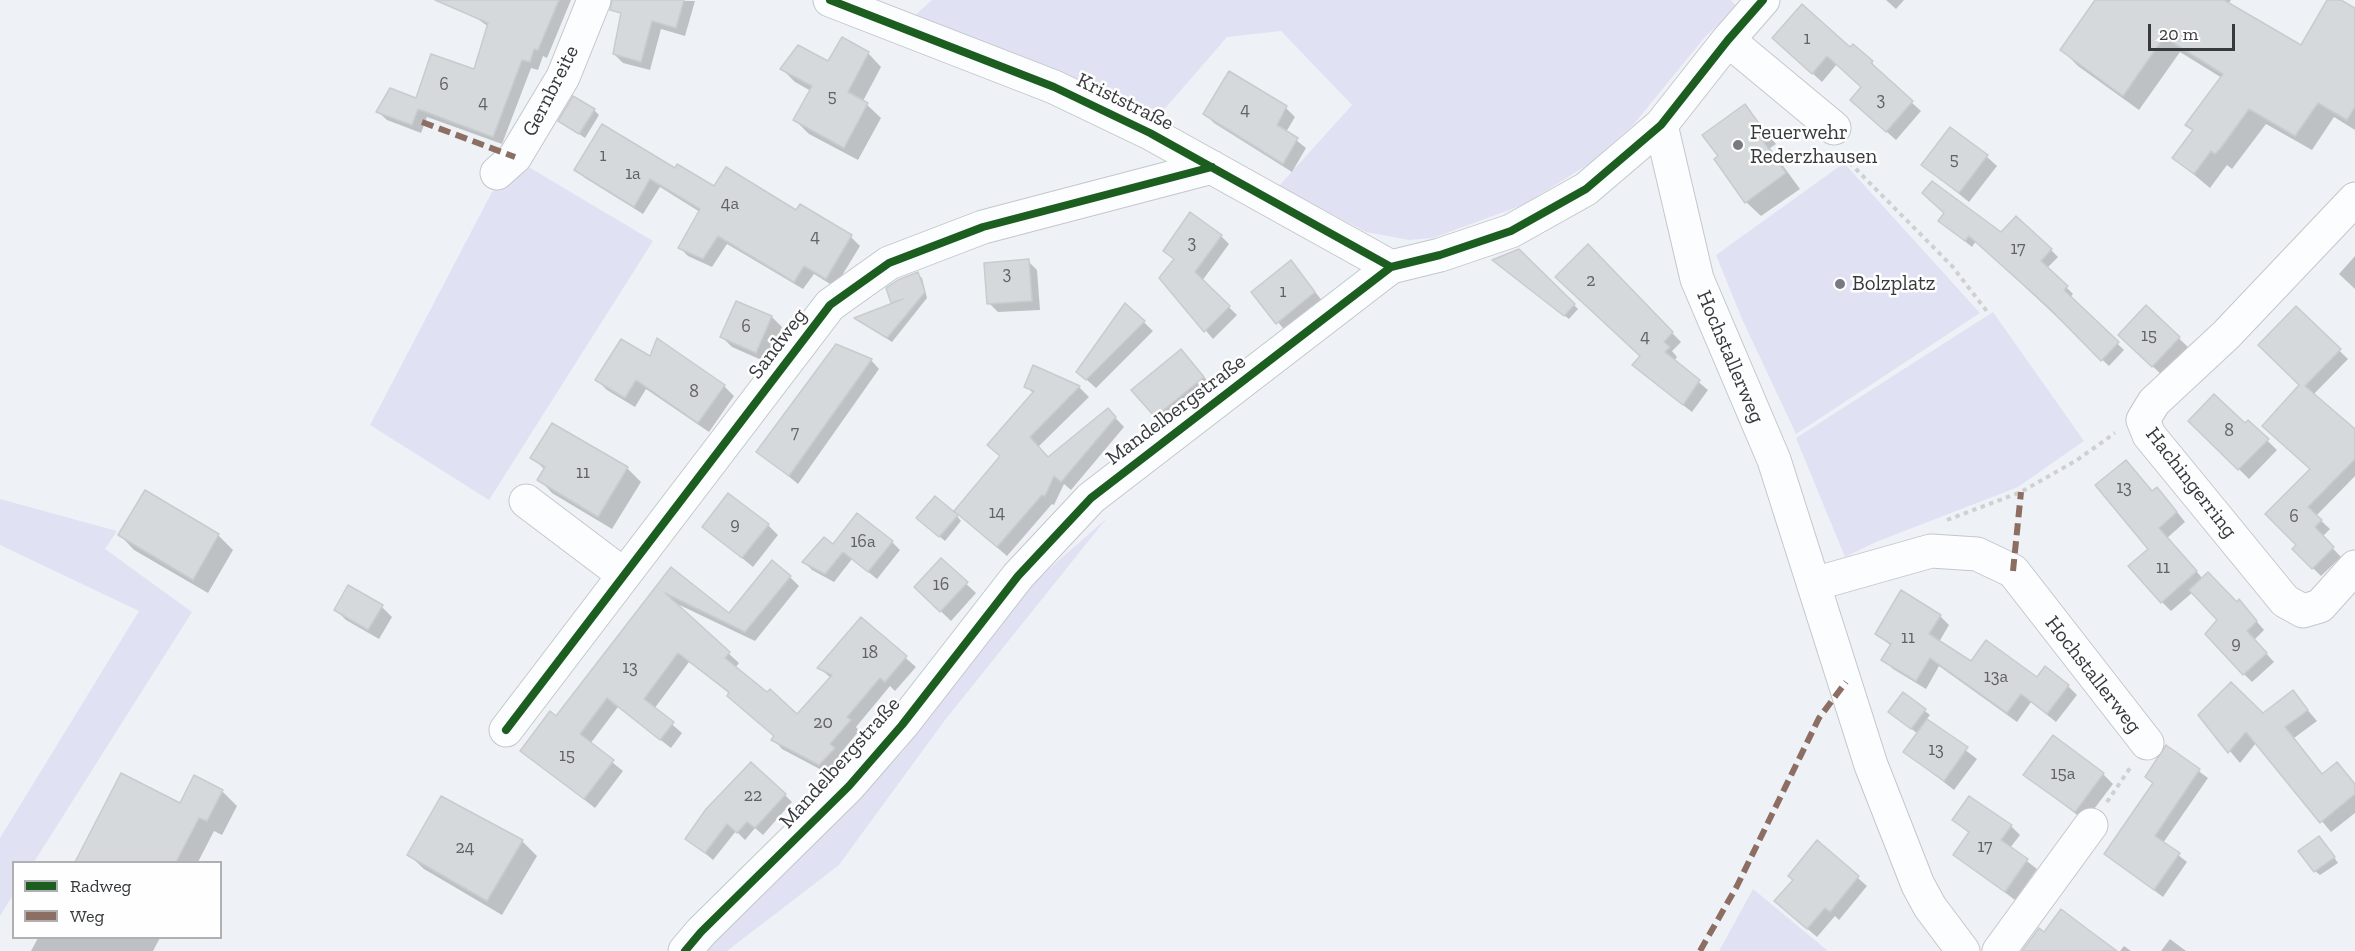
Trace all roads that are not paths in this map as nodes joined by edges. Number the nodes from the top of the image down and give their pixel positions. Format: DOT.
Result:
graph roads {
  1 [pos="594,0"];
  2 [pos="830,0"];
  3 [pos="1763,0"];
  4 [pos="1728,40"];
  5 [pos="1661,125"];
  6 [pos="1834,128"];
  7 [pos="1212,167"];
  8 [pos="497,174"];
  9 [pos="2355,199"];
  10 [pos="1390,267"];
  11 [pos="526,501"];
  12 [pos="2355,567"];
  13 [pos="624,575"];
  14 [pos="1814,584"];
  15 [pos="506,730"];
  16 [pos="2147,743"];
  17 [pos="2091,825"];
  18 [pos="685,951"];
  19 [pos="1963,951"];
  20 [pos="1999,951"];
  1 -- 8 [label="street, Gernbreite"];
  2 -- 7 [label="street, Kriststraße"];
  3 -- 4 [label="street, Mandelbergstraße"];
  4 -- 5 [label="street, Mandelbergstraße"];
  4 -- 6 [label="street"];
  5 -- 10 [label="street, Mandelbergstraße"];
  5 -- 14 [label="street, Hochstallerweg"];
  7 -- 10 [label="street, Kriststraße"];
  7 -- 13 [label="street, Sandweg"];
  9 -- 12 [label="street, Hachingerring"];
  10 -- 18 [label="street, Mandelbergstraße"];
  11 -- 13 [label="street"];
  13 -- 15 [label="street, Sandweg"];
  14 -- 16 [label="street, Hochstallerweg"];
  14 -- 19 [label="street, Hochstallerweg"];
  17 -- 20 [label="street"];
}
